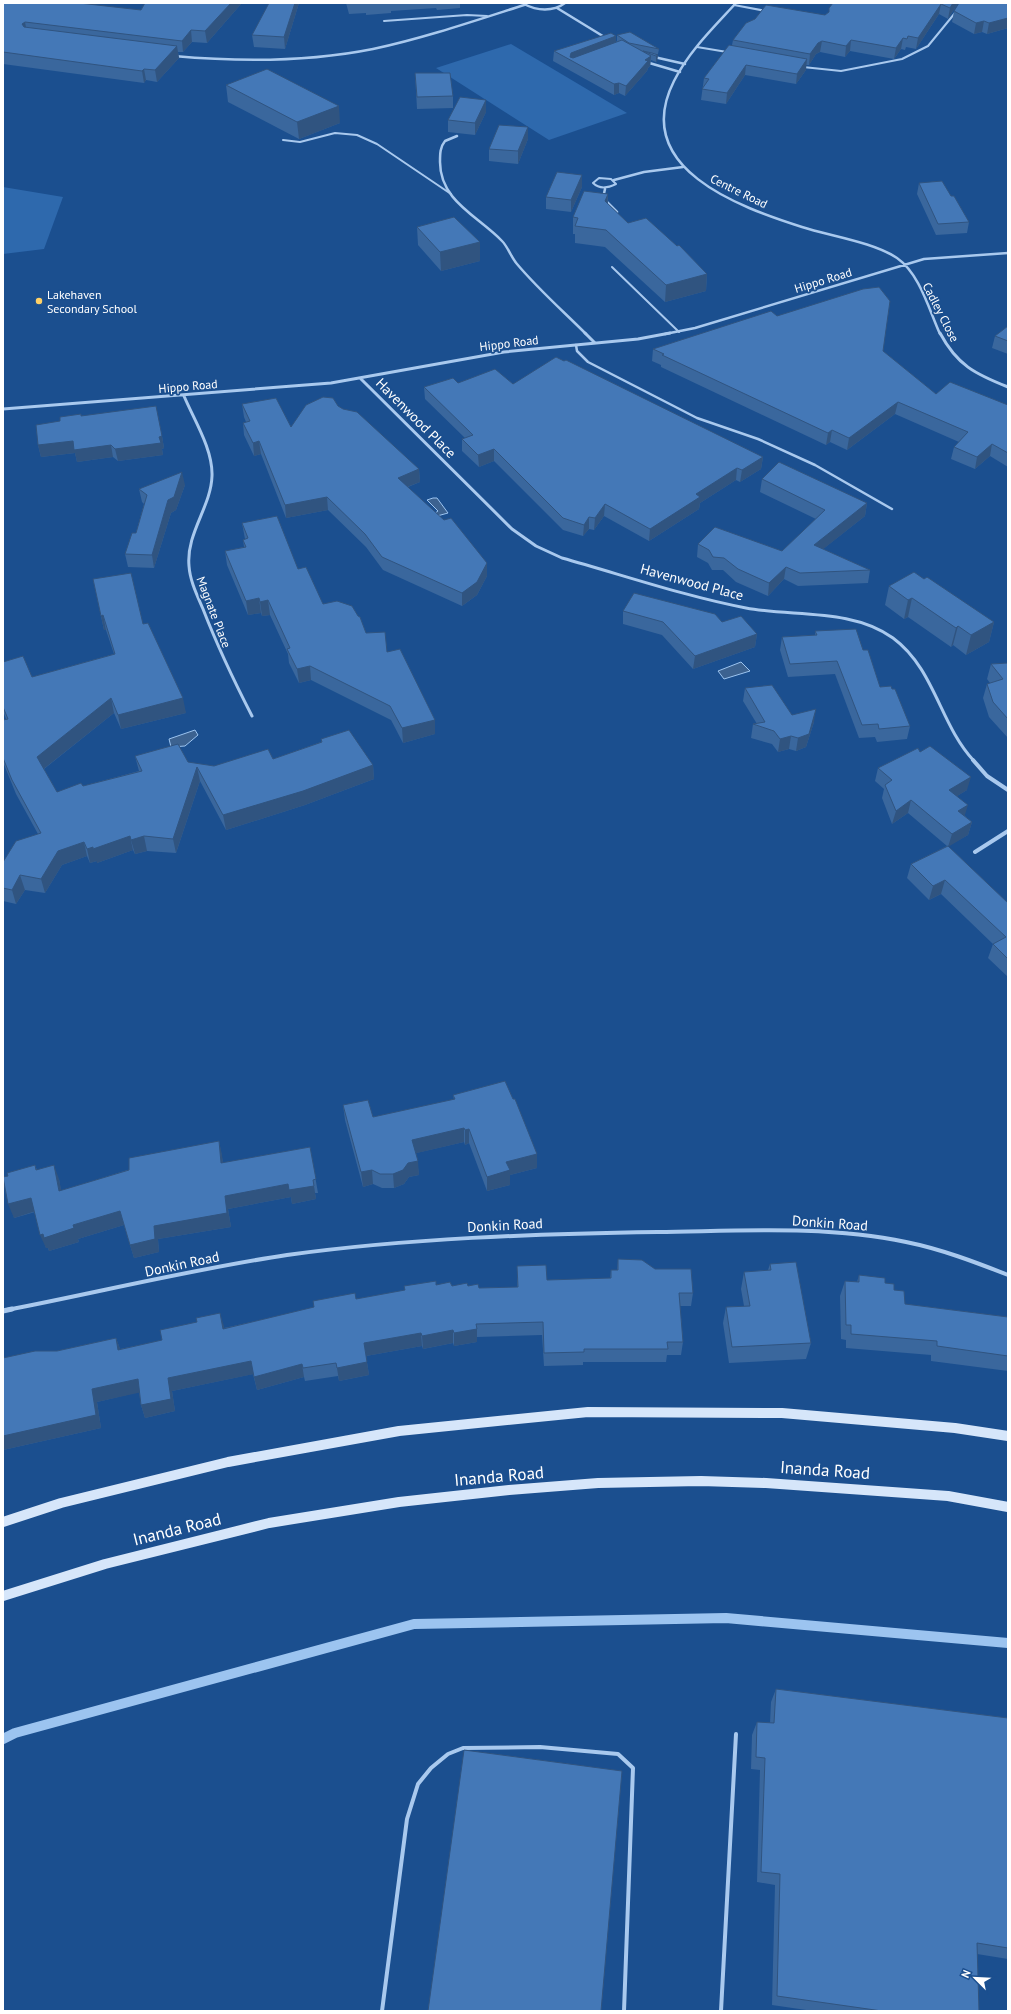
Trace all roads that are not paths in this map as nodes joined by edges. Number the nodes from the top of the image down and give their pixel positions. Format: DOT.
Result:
graph roads {
  1 [pos="565,3"];
  2 [pos="524,4"];
  3 [pos="735,4"];
  4 [pos="557,8"];
  5 [pos="956,10"];
  6 [pos="771,12"];
  7 [pos="487,16"];
  8 [pos="384,21"];
  9 [pos="607,38"];
  10 [pos="698,47"];
  11 [pos="729,53"];
  12 [pos="167,55"];
  13 [pos="651,56"];
  14 [pos="640,58"];
  15 [pos="685,64"];
  16 [pos="800,66"];
  17 [pos="680,72"];
  18 [pos="457,136"];
  19 [pos="283,140"];
  20 [pos="683,167"];
  21 [pos="614,180"];
  22 [pos="605,189"];
  23 [pos="451,194"];
  24 [pos="621,217"];
  25 [pos="1008,253"];
  26 [pos="902,265"];
  27 [pos="612,266"];
  28 [pos="679,332"];
  29 [pos="594,343"];
  30 [pos="576,345"];
  31 [pos="360,378"];
  32 [pos="1008,387"];
  33 [pos="184,396"];
  34 [pos="3,410"];
  35 [pos="892,510"];
  36 [pos="252,716"];
  37 [pos="1008,790"];
  38 [pos="1008,831"];
  39 [pos="974,852"];
  40 [pos="1008,1275"];
  41 [pos="3,1312"];
  42 [pos="1008,1436"];
  43 [pos="1008,1506"];
  44 [pos="3,1522"];
  45 [pos="3,1596"];
  46 [pos="736,1734"];
  47 [pos="382,2011"];
  48 [pos="624,2011"];
  49 [pos="721,2011"];
  1 -- 4 [label="street"];
  2 -- 4 [label="street"];
  2 -- 7 [label="street"];
  3 -- 6 [label="lane"];
  3 -- 10 [label="street, Centre Road"];
  4 -- 9 [label="street"];
  5 -- 16 [label="lane"];
  7 -- 8 [label="lane"];
  7 -- 12 [label="street"];
  10 -- 11 [label="lane"];
  10 -- 15 [label="street, Centre Road"];
  13 -- 15 [label="street"];
  14 -- 17 [label="street"];
  15 -- 17 [label="street, Centre Road"];
  17 -- 20 [label="street, Centre Road"];
  18 -- 23 [label="street"];
  19 -- 23 [label="lane"];
  20 -- 21 [label="street"];
  20 -- 26 [label="street, Centre Road"];
  21 -- 22 [label="lane"];
  21 -- 22 [label="lane"];
  22 -- 24 [label="street"];
  23 -- 29 [label="street"];
  25 -- 26 [label="street, Hippo Road"];
  26 -- 28 [label="street, Hippo Road"];
  26 -- 32 [label="street, Cadley Close"];
  27 -- 28 [label="lane"];
  28 -- 29 [label="street, Hippo Road"];
  29 -- 30 [label="street, Hippo Road"];
  30 -- 31 [label="street, Hippo Road"];
  30 -- 35 [label="lane"];
  31 -- 33 [label="street, Hippo Road"];
  31 -- 37 [label="street, Havenwood Place"];
  33 -- 34 [label="street, Hippo Road"];
  33 -- 36 [label="street, Magnate Place"];
  38 -- 39 [label="street"];
  40 -- 41 [label="street, Donkin Road"];
  42 -- 44 [label="main road"];
  43 -- 45 [label="main road, Inanda Road"];
  46 -- 49 [label="lane"];
  47 -- 48 [label="lane"];
}
